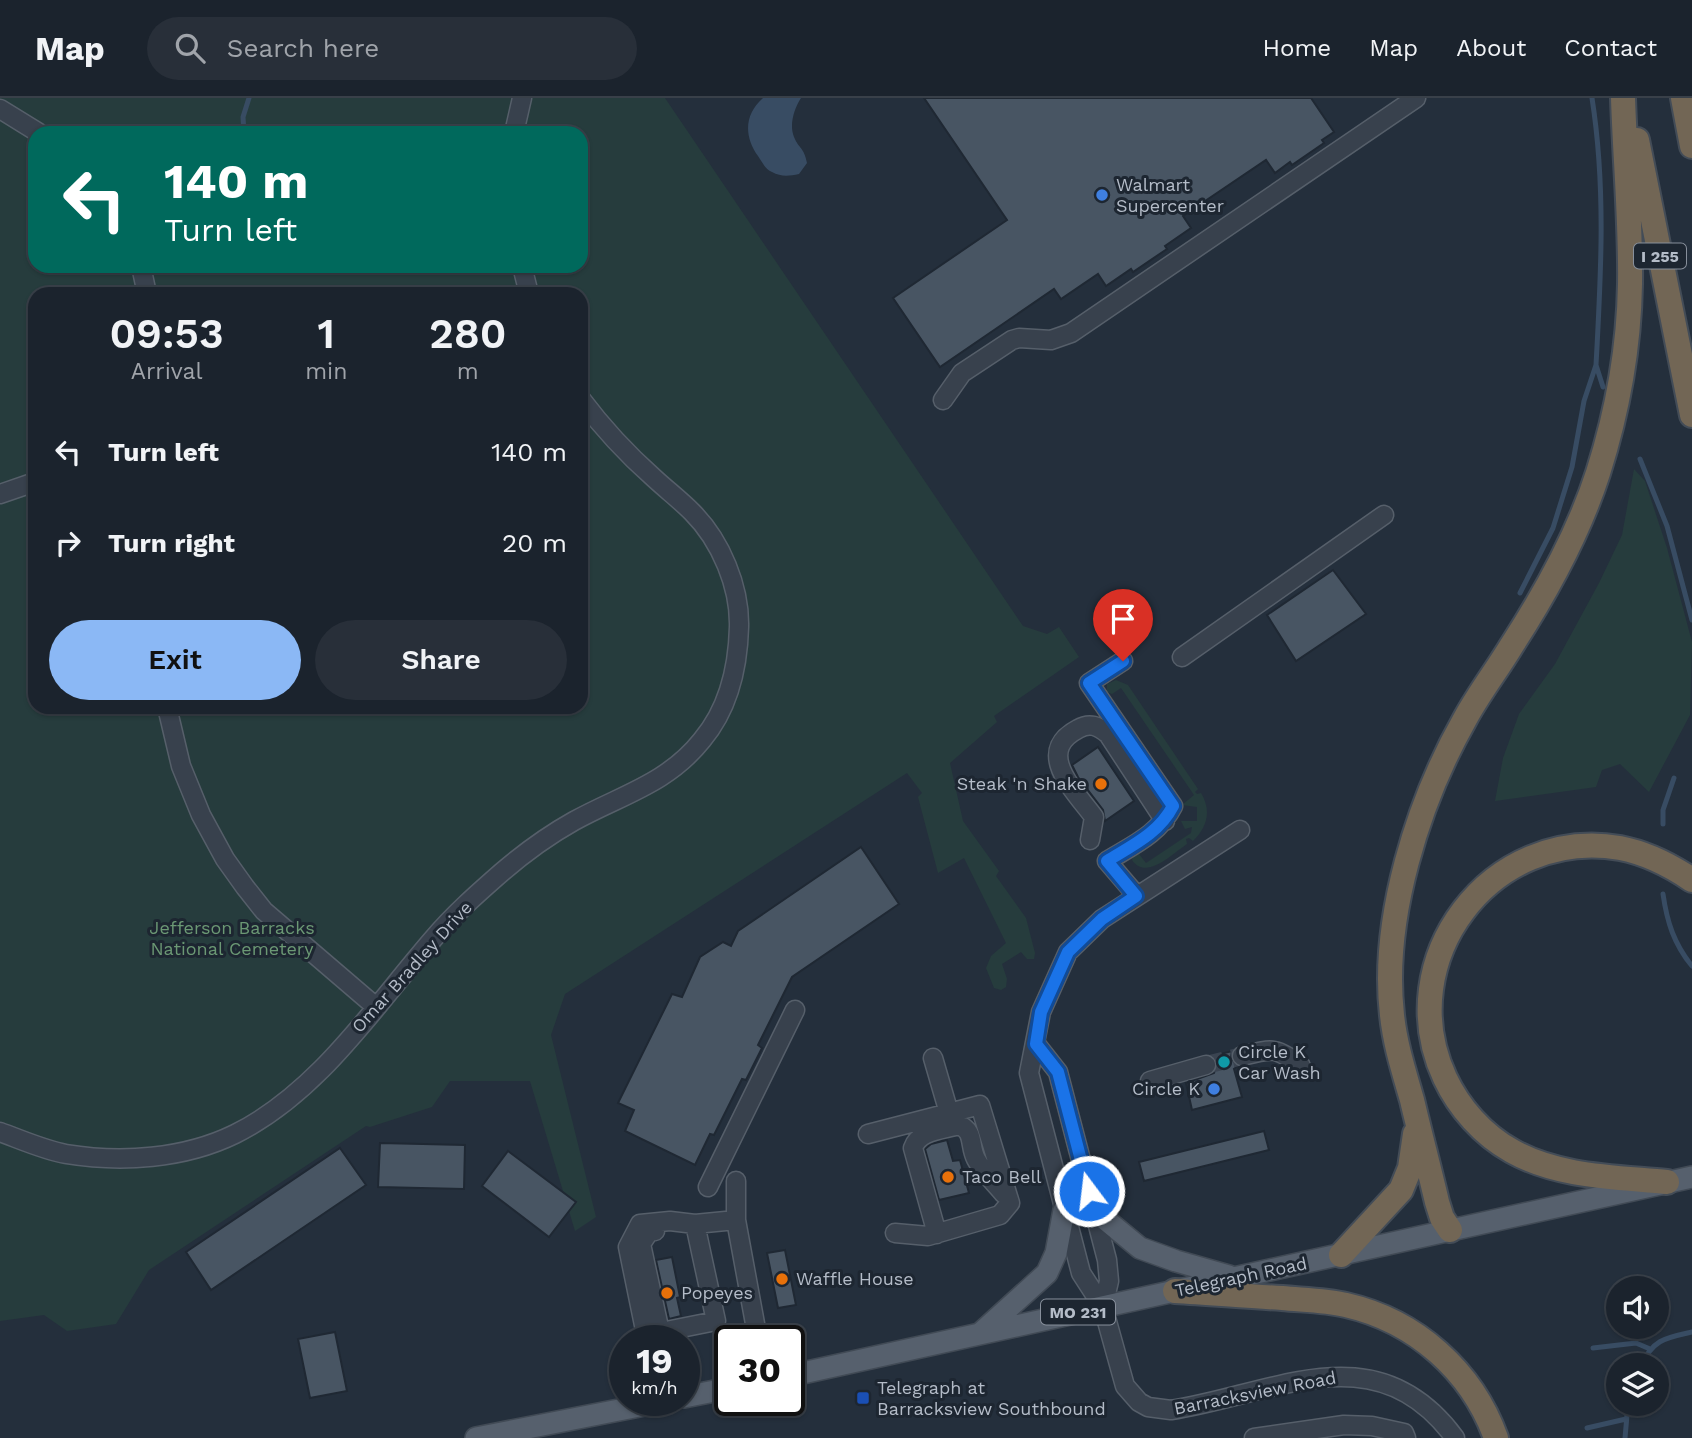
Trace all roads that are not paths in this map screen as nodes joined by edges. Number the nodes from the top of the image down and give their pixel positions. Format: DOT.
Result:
graph roads {
  1 [pos="522,98"];
  2 [pos="1416,98"];
  3 [pos="1623,98"];
  4 [pos="1629,98"];
  5 [pos="1683,98"];
  6 [pos="0,109"];
  7 [pos="28,126"];
  8 [pos="516,126"];
  9 [pos="1692,146"];
  10 [pos="943,400"];
  11 [pos="588,408"];
  12 [pos="1692,415"];
  13 [pos="28,484"];
  14 [pos="0,494"];
  15 [pos="1384,514"];
  16 [pos="1182,657"];
  17 [pos="1123,661"];
  18 [pos="169,714"];
  19 [pos="1166,821"];
  20 [pos="1240,830"];
  21 [pos="1090,840"];
  22 [pos="1692,880"];
  23 [pos="1136,896"];
  24 [pos="376,1007"];
  25 [pos="795,1010"];
  26 [pos="1036,1044"];
  27 [pos="1242,1056"];
  28 [pos="933,1058"];
  29 [pos="1206,1065"];
  30 [pos="1301,1066"];
  31 [pos="1150,1081"];
  32 [pos="949,1113"];
  33 [pos="1417,1120"];
  34 [pos="897,1126"];
  35 [pos="0,1132"];
  36 [pos="868,1134"];
  37 [pos="1692,1177"];
  38 [pos="736,1181"];
  39 [pos="1667,1182"];
  40 [pos="708,1187"];
  41 [pos="1010,1203"];
  42 [pos="1064,1210"];
  43 [pos="1094,1211"];
  44 [pos="736,1220"];
  45 [pos="688,1224"];
  46 [pos="1450,1230"];
  47 [pos="895,1233"];
  48 [pos="933,1235"];
  49 [pos="1341,1255"];
  50 [pos="1235,1278"];
  51 [pos="1175,1291"];
  52 [pos="1103,1307"];
  53 [pos="648,1325"];
  54 [pos="699,1325"];
  55 [pos="755,1325"];
  56 [pos="981,1334"];
  57 [pos="805,1372"];
  58 [pos="609,1411"];
  59 [pos="1405,1435"];
  60 [pos="477,1438"];
  61 [pos="1254,1438"];
  62 [pos="1455,1438"];
  63 [pos="1496,1438"];
  1 -- 8 [label="street"];
  2 -- 10 [label="street"];
  3 -- 33 [label="highway"];
  4 -- 12 [label="highway, I 255"];
  5 -- 9 [label="highway"];
  6 -- 7 [label="street"];
  11 -- 24 [label="street, Omar Bradley Drive"];
  13 -- 14 [label="street"];
  15 -- 16 [label="street"];
  17 -- 19 [label="street"];
  18 -- 24 [label="street"];
  19 -- 21 [label="street"];
  19 -- 23 [label="street"];
  20 -- 23 [label="street, Barracksview Road"];
  22 -- 39 [label="highway"];
  23 -- 26 [label="street, Barracksview Road"];
  24 -- 35 [label="street, Omar Bradley Drive"];
  25 -- 40 [label="street"];
  26 -- 42 [label="street, Barracksview Road"];
  26 -- 43 [label="street, Barracksview Road"];
  27 -- 30 [label="street"];
  28 -- 32 [label="street"];
  29 -- 31 [label="street"];
  32 -- 34 [label="street"];
  32 -- 41 [label="street"];
  33 -- 46 [label="highway"];
  33 -- 49 [label="highway"];
  34 -- 36 [label="street"];
  34 -- 48 [label="street"];
  37 -- 39 [label="main road, Telegraph Road / MO 231"];
  38 -- 44 [label="street"];
  39 -- 46 [label="main road, Telegraph Road / MO 231"];
  41 -- 48 [label="street"];
  41 -- 48 [label="street"];
  42 -- 52 [label="street, Barracksview Road"];
  42 -- 56 [label="main road"];
  43 -- 50 [label="main road"];
  43 -- 52 [label="street, Barracksview Road"];
  44 -- 45 [label="street"];
  44 -- 55 [label="street"];
  45 -- 53 [label="street"];
  45 -- 54 [label="street"];
  46 -- 49 [label="main road, Telegraph Road / MO 231"];
  47 -- 48 [label="street"];
  49 -- 50 [label="main road, Telegraph Road / MO 231"];
  50 -- 51 [label="main road, Telegraph Road / MO 231"];
  51 -- 52 [label="main road, Telegraph Road / MO 231"];
  51 -- 63 [label="highway"];
  52 -- 56 [label="main road, Telegraph Road / MO 231"];
  52 -- 62 [label="street, Barracksview Road"];
  56 -- 57 [label="main road, Telegraph Road / MO 231"];
  58 -- 60 [label="main road"];
  59 -- 61 [label="street"];
}
